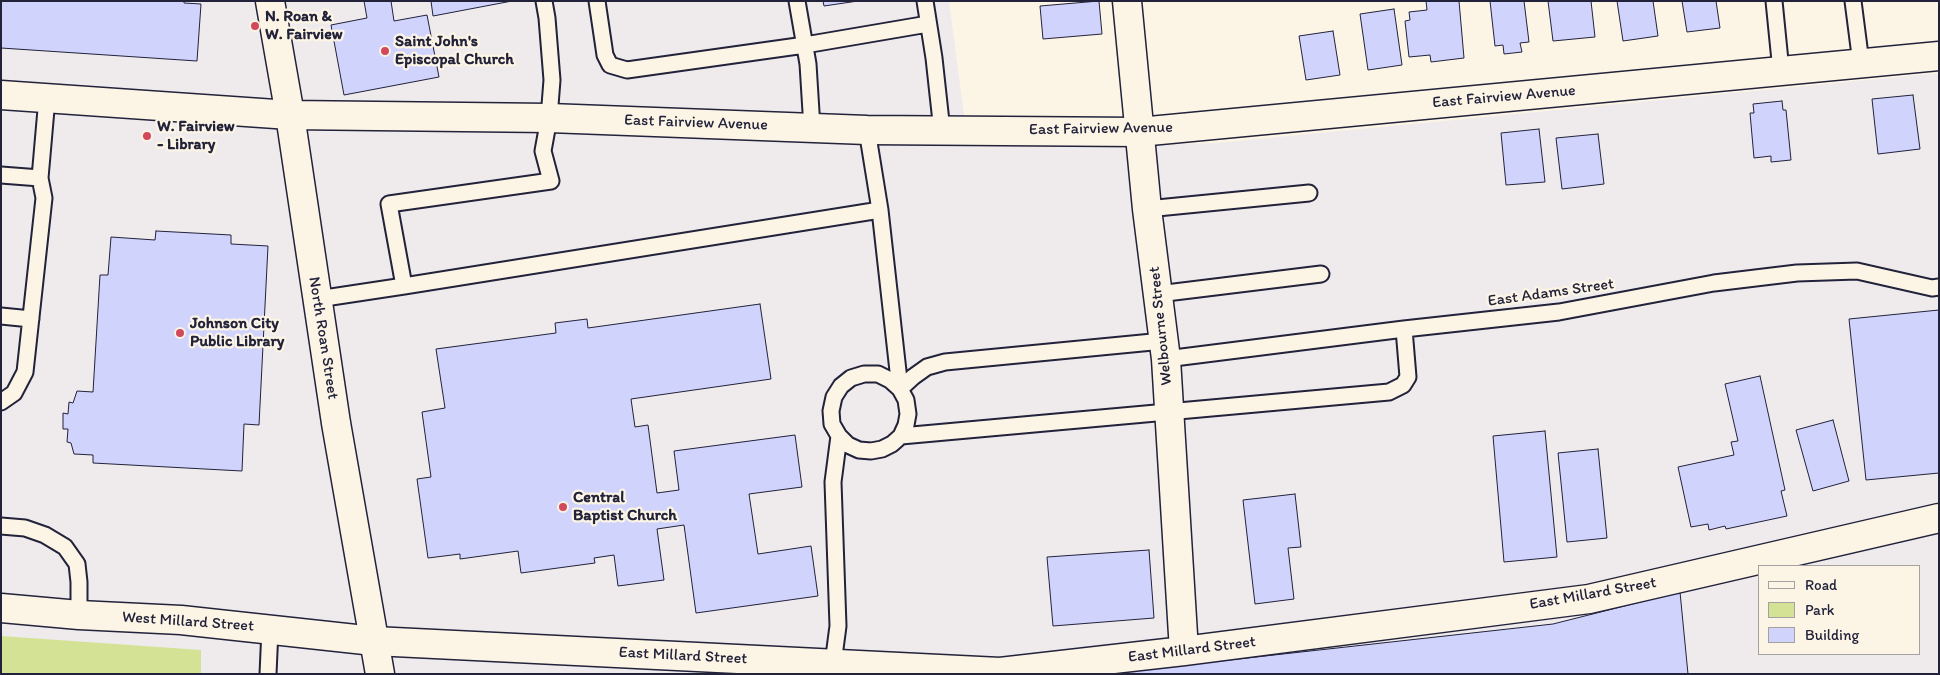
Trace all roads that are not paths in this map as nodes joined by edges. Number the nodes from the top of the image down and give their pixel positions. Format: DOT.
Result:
graph roads {
  1 [pos="270,1"];
  2 [pos="544,1"];
  3 [pos="597,1"];
  4 [pos="797,1"];
  5 [pos="924,1"];
  6 [pos="1128,1"];
  7 [pos="1774,1"];
  8 [pos="1853,1"];
  9 [pos="928,24"];
  10 [pos="805,45"];
  11 [pos="1939,56"];
  12 [pos="1861,63"];
  13 [pos="1780,71"];
  14 [pos="1,95"];
  15 [pos="47,98"];
  16 [pos="290,115"];
  17 [pos="549,118"];
  18 [pos="812,128"];
  19 [pos="868,130"];
  20 [pos="942,131"];
  21 [pos="1140,132"];
  22 [pos="1,175"];
  23 [pos="40,178"];
  24 [pos="1309,193"];
  25 [pos="1147,209"];
  26 [pos="880,210"];
  27 [pos="1321,274"];
  28 [pos="404,286"];
  29 [pos="1939,287"];
  30 [pos="1158,294"];
  31 [pos="318,299"];
  32 [pos="1,316"];
  33 [pos="31,319"];
  34 [pos="1404,329"];
  35 [pos="1164,350"];
  36 [pos="900,389"];
  37 [pos="1,402"];
  38 [pos="1169,413"];
  39 [pos="839,436"];
  40 [pos="901,436"];
  41 [pos="1939,518"];
  42 [pos="1,526"];
  43 [pos="1,608"];
  44 [pos="79,615"];
  45 [pos="270,629"];
  46 [pos="374,641"];
  47 [pos="1184,651"];
  48 [pos="833,664"];
  49 [pos="268,674"];
  50 [pos="380,674"];
  1 -- 16 [label="street, North Roan Street"];
  2 -- 17 [label="lane"];
  3 -- 10 [label="lane"];
  4 -- 10 [label="lane"];
  5 -- 9 [label="lane"];
  6 -- 21 [label="street, Welbourne Street"];
  7 -- 13 [label="lane"];
  8 -- 12 [label="lane"];
  9 -- 10 [label="lane"];
  9 -- 20 [label="lane"];
  10 -- 18 [label="lane"];
  11 -- 12 [label="street, East Fairview Avenue"];
  12 -- 13 [label="street, East Fairview Avenue"];
  13 -- 21 [label="street, East Fairview Avenue"];
  14 -- 15 [label="street, East Fairview Avenue"];
  15 -- 16 [label="street, East Fairview Avenue"];
  15 -- 23 [label="lane"];
  16 -- 17 [label="street, East Fairview Avenue"];
  16 -- 31 [label="street, North Roan Street"];
  17 -- 18 [label="street, East Fairview Avenue"];
  17 -- 28 [label="lane"];
  18 -- 19 [label="street, East Fairview Avenue"];
  19 -- 20 [label="street, East Fairview Avenue"];
  19 -- 26 [label="lane"];
  20 -- 21 [label="street, East Fairview Avenue"];
  21 -- 25 [label="street, Welbourne Street"];
  22 -- 23 [label="lane"];
  23 -- 33 [label="lane"];
  24 -- 25 [label="lane"];
  25 -- 30 [label="street, Welbourne Street"];
  26 -- 28 [label="lane"];
  26 -- 36 [label="lane"];
  27 -- 30 [label="lane"];
  28 -- 31 [label="lane"];
  29 -- 34 [label="lane, East Adams Street"];
  30 -- 35 [label="street, Welbourne Street"];
  31 -- 46 [label="street, North Roan Street"];
  32 -- 33 [label="lane"];
  33 -- 37 [label="lane"];
  34 -- 35 [label="lane, East Adams Street"];
  34 -- 38 [label="lane"];
  35 -- 36 [label="lane, East Adams Street"];
  35 -- 38 [label="street, Welbourne Street"];
  36 -- 39 [label="lane"];
  36 -- 40 [label="lane"];
  38 -- 40 [label="lane"];
  38 -- 47 [label="street, Welbourne Street"];
  39 -- 40 [label="lane"];
  39 -- 48 [label="lane"];
  41 -- 47 [label="street, East Millard Street"];
  42 -- 44 [label="lane"];
  43 -- 44 [label="street, West Millard Street"];
  44 -- 45 [label="street, West Millard Street"];
  45 -- 46 [label="street, West Millard Street"];
  45 -- 49 [label="lane"];
  46 -- 48 [label="street, East Millard Street"];
  46 -- 50 [label="street, North Roan Street"];
  47 -- 48 [label="street, East Millard Street"];
}
